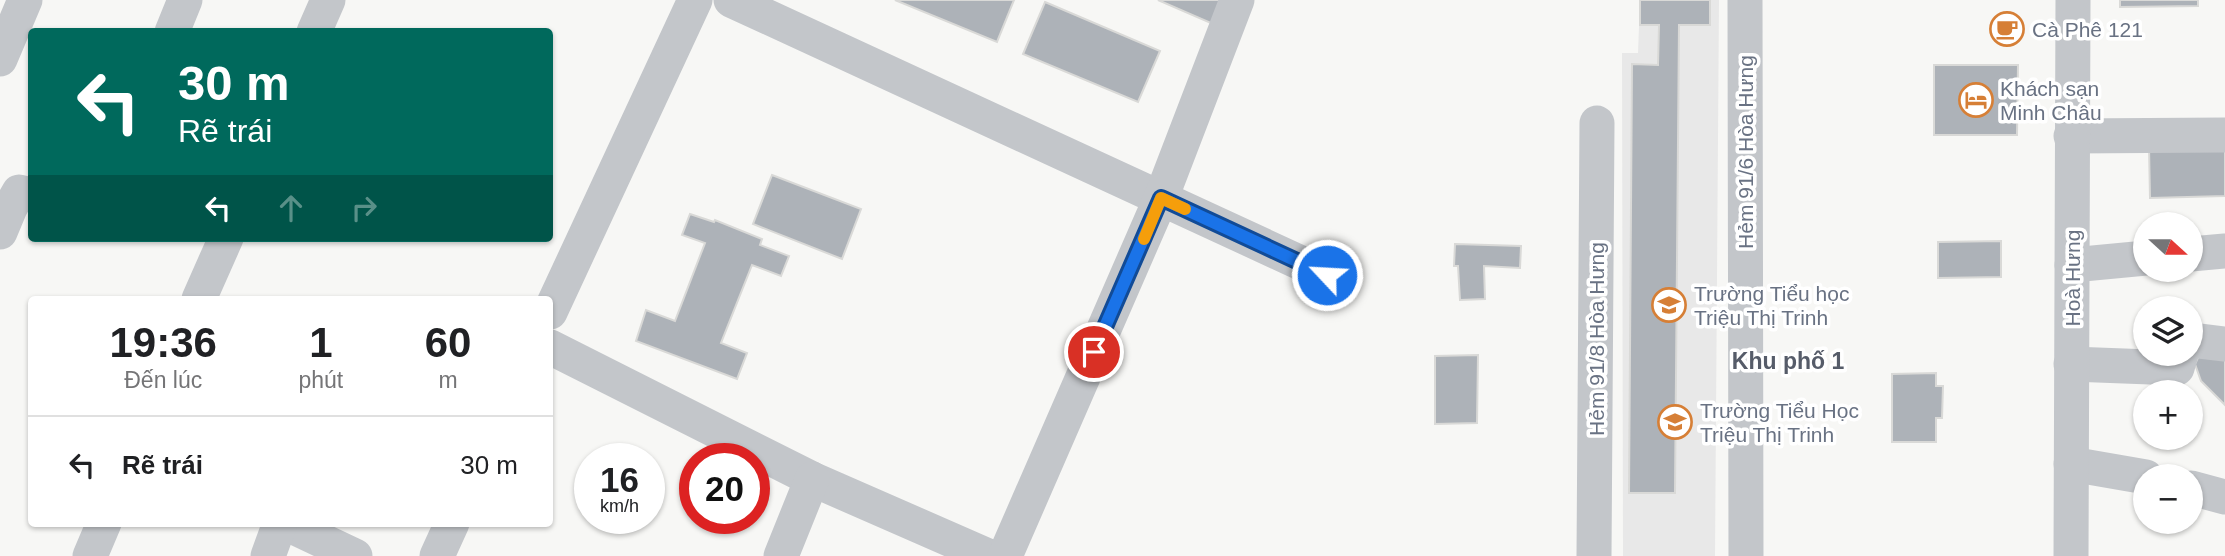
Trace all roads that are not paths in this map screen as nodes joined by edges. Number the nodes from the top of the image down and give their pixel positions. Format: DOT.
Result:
graph roads {
  1 [pos="25,0"];
  2 [pos="185,0"];
  3 [pos="328,0"];
  4 [pos="695,0"];
  5 [pos="731,0"];
  6 [pos="1237,0"];
  7 [pos="1745,0"];
  8 [pos="2073,0"];
  9 [pos="174,28"];
  10 [pos="316,28"];
  11 [pos="0,58"];
  12 [pos="1597,123"];
  13 [pos="2225,135"];
  14 [pos="2071,136"];
  15 [pos="1161,198"];
  16 [pos="214,242"];
  17 [pos="2225,251"];
  18 [pos="2203,253"];
  19 [pos="2133,259"];
  20 [pos="2072,265"];
  21 [pos="1327,275"];
  22 [pos="201,296"];
  23 [pos="553,306"];
  24 [pos="2203,341"];
  25 [pos="2225,344"];
  26 [pos="553,349"];
  27 [pos="2071,364"];
  28 [pos="2177,366"];
  29 [pos="2071,464"];
  30 [pos="2133,475"];
  31 [pos="812,479"];
  32 [pos="102,527"];
  33 [pos="281,527"];
  34 [pos="292,527"];
  35 [pos="450,527"];
  36 [pos="90,556"];
  37 [pos="268,556"];
  38 [pos="355,556"];
  39 [pos="437,556"];
  40 [pos="781,556"];
  41 [pos="988,556"];
  42 [pos="1005,556"];
  43 [pos="1594,556"];
  44 [pos="1746,556"];
  45 [pos="2071,556"];
  1 -- 11 [label="street"];
  2 -- 9 [label="street"];
  3 -- 10 [label="street"];
  4 -- 23 [label="street"];
  5 -- 15 [label="street"];
  6 -- 15 [label="street"];
  7 -- 44 [label="street, Hẻm 91/6 Hòa Hưng"];
  8 -- 14 [label="street, Hoà Hưng"];
  12 -- 43 [label="street, Hẻm 91/8 Hòa Hưng"];
  13 -- 14 [label="street"];
  14 -- 20 [label="street, Hoà Hưng"];
  15 -- 21 [label="street"];
  15 -- 42 [label="street"];
  16 -- 22 [label="street"];
  17 -- 18 [label="street"];
  19 -- 20 [label="street"];
  20 -- 27 [label="street, Hoà Hưng"];
  24 -- 25 [label="street"];
  26 -- 31 [label="street"];
  27 -- 28 [label="street"];
  27 -- 29 [label="street, Hoà Hưng"];
  29 -- 30 [label="street"];
  29 -- 45 [label="street, Hoà Hưng"];
  31 -- 40 [label="street"];
  31 -- 41 [label="street"];
  32 -- 36 [label="street"];
  33 -- 37 [label="street"];
  34 -- 38 [label="street"];
  35 -- 39 [label="street"];
}
